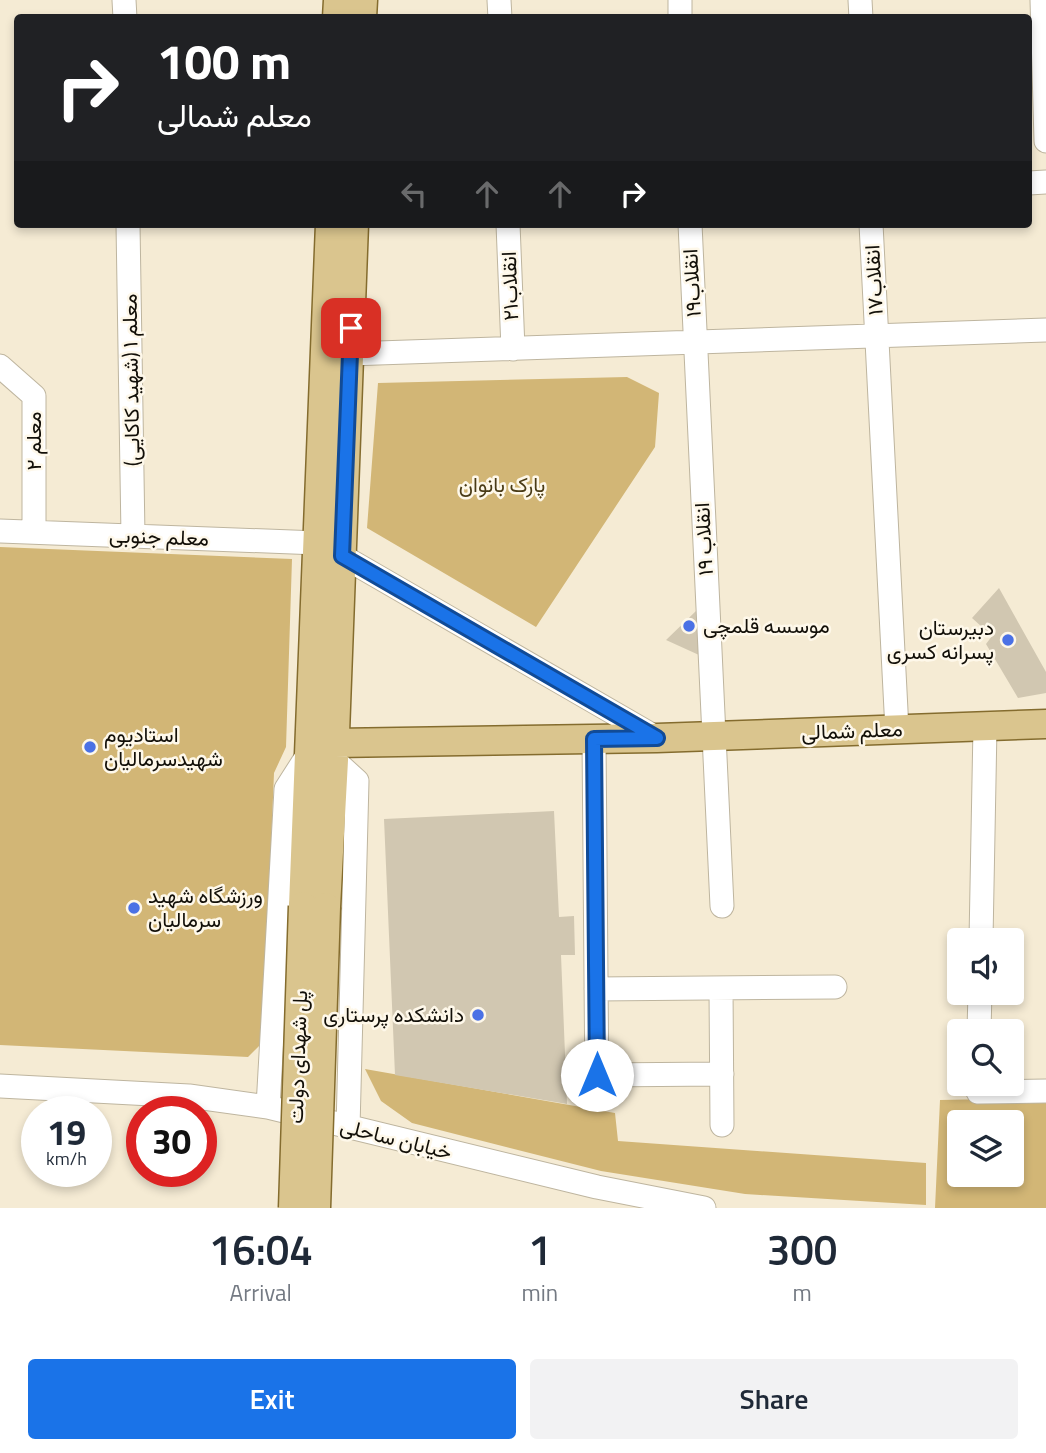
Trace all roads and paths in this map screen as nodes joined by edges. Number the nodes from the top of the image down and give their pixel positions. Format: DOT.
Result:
graph roads {
  1 [pos="1042,0"];
  2 [pos="1046,141"];
  3 [pos="128,228"];
  4 [pos="330,228"];
  5 [pos="354,228"];
  6 [pos="508,228"];
  7 [pos="690,228"];
  8 [pos="871,228"];
  9 [pos="1046,330"];
  10 [pos="877,336"];
  11 [pos="695,342"];
  12 [pos="513,349"];
  13 [pos="349,355"];
  14 [pos="0,366"];
  15 [pos="0,531"];
  16 [pos="34,532"];
  17 [pos="133,536"];
  18 [pos="330,549"];
  19 [pos="1046,724"];
  20 [pos="985,727"];
  21 [pos="897,730"];
  22 [pos="713,736"];
  23 [pos="657,738"];
  24 [pos="594,739"];
  25 [pos="326,752"];
  26 [pos="722,905"];
  27 [pos="314,907"];
  28 [pos="981,928"];
  29 [pos="835,987"];
  30 [pos="721,988"];
  31 [pos="596,989"];
  32 [pos="722,1074"];
  33 [pos="0,1086"];
  34 [pos="1024,1091"];
  35 [pos="1046,1091"];
  36 [pos="268,1107"];
  37 [pos="722,1125"];
  38 [pos="348,1128"];
  39 [pos="293,1208"];
  40 [pos="316,1208"];
  41 [pos="704,1208"];
  1 -- 2 [label="street"];
  3 -- 17 [label="street, معلم ۱ (شهید کاکایی)"];
  4 -- 18 [label="main road"];
  5 -- 13 [label="main road"];
  6 -- 12 [label="street, انقلاب۲۱"];
  7 -- 11 [label="street, انقلاب۱۹"];
  8 -- 10 [label="street, انقلاب۱۷"];
  9 -- 10 [label="street"];
  10 -- 11 [label="street"];
  10 -- 21 [label="street, انقلاب۱۷"];
  11 -- 12 [label="street"];
  11 -- 22 [label="street, انقلاب ۱۹"];
  12 -- 13 [label="street"];
  13 -- 18 [label="main road"];
  14 -- 16 [label="street, معلم ۲"];
  15 -- 16 [label="street, معلم جنوبی"];
  16 -- 17 [label="street, معلم جنوبی"];
  17 -- 18 [label="street, معلم جنوبی"];
  18 -- 23 [label="street"];
  18 -- 25 [label="main road"];
  19 -- 20 [label="main road, معلم شمالی"];
  20 -- 21 [label="main road, معلم شمالی"];
  20 -- 28 [label="street"];
  21 -- 22 [label="main road, معلم شمالی"];
  22 -- 23 [label="main road, معلم شمالی"];
  22 -- 26 [label="street, انقلاب ۱۹"];
  23 -- 24 [label="main road, معلم شمالی"];
  24 -- 25 [label="main road, معلم شمالی"];
  24 -- 31 [label="street"];
  25 -- 27 [label="main road"];
  25 -- 36 [label="street"];
  25 -- 38 [label="street"];
  27 -- 39 [label="main road, پل شهدای دولت, bridge"];
  27 -- 40 [label="main road, پل شهدای دولت, bridge"];
  29 -- 30 [label="street"];
  30 -- 31 [label="street"];
  30 -- 32 [label="street"];
  31 -- 32 [label="street"];
  32 -- 37 [label="street"];
  33 -- 36 [label="street, خیابان ساحلی"];
  34 -- 35 [label="street"];
  36 -- 38 [label="street, خیابان ساحلی"];
  38 -- 41 [label="street, خیابان ساحلی"];
}
